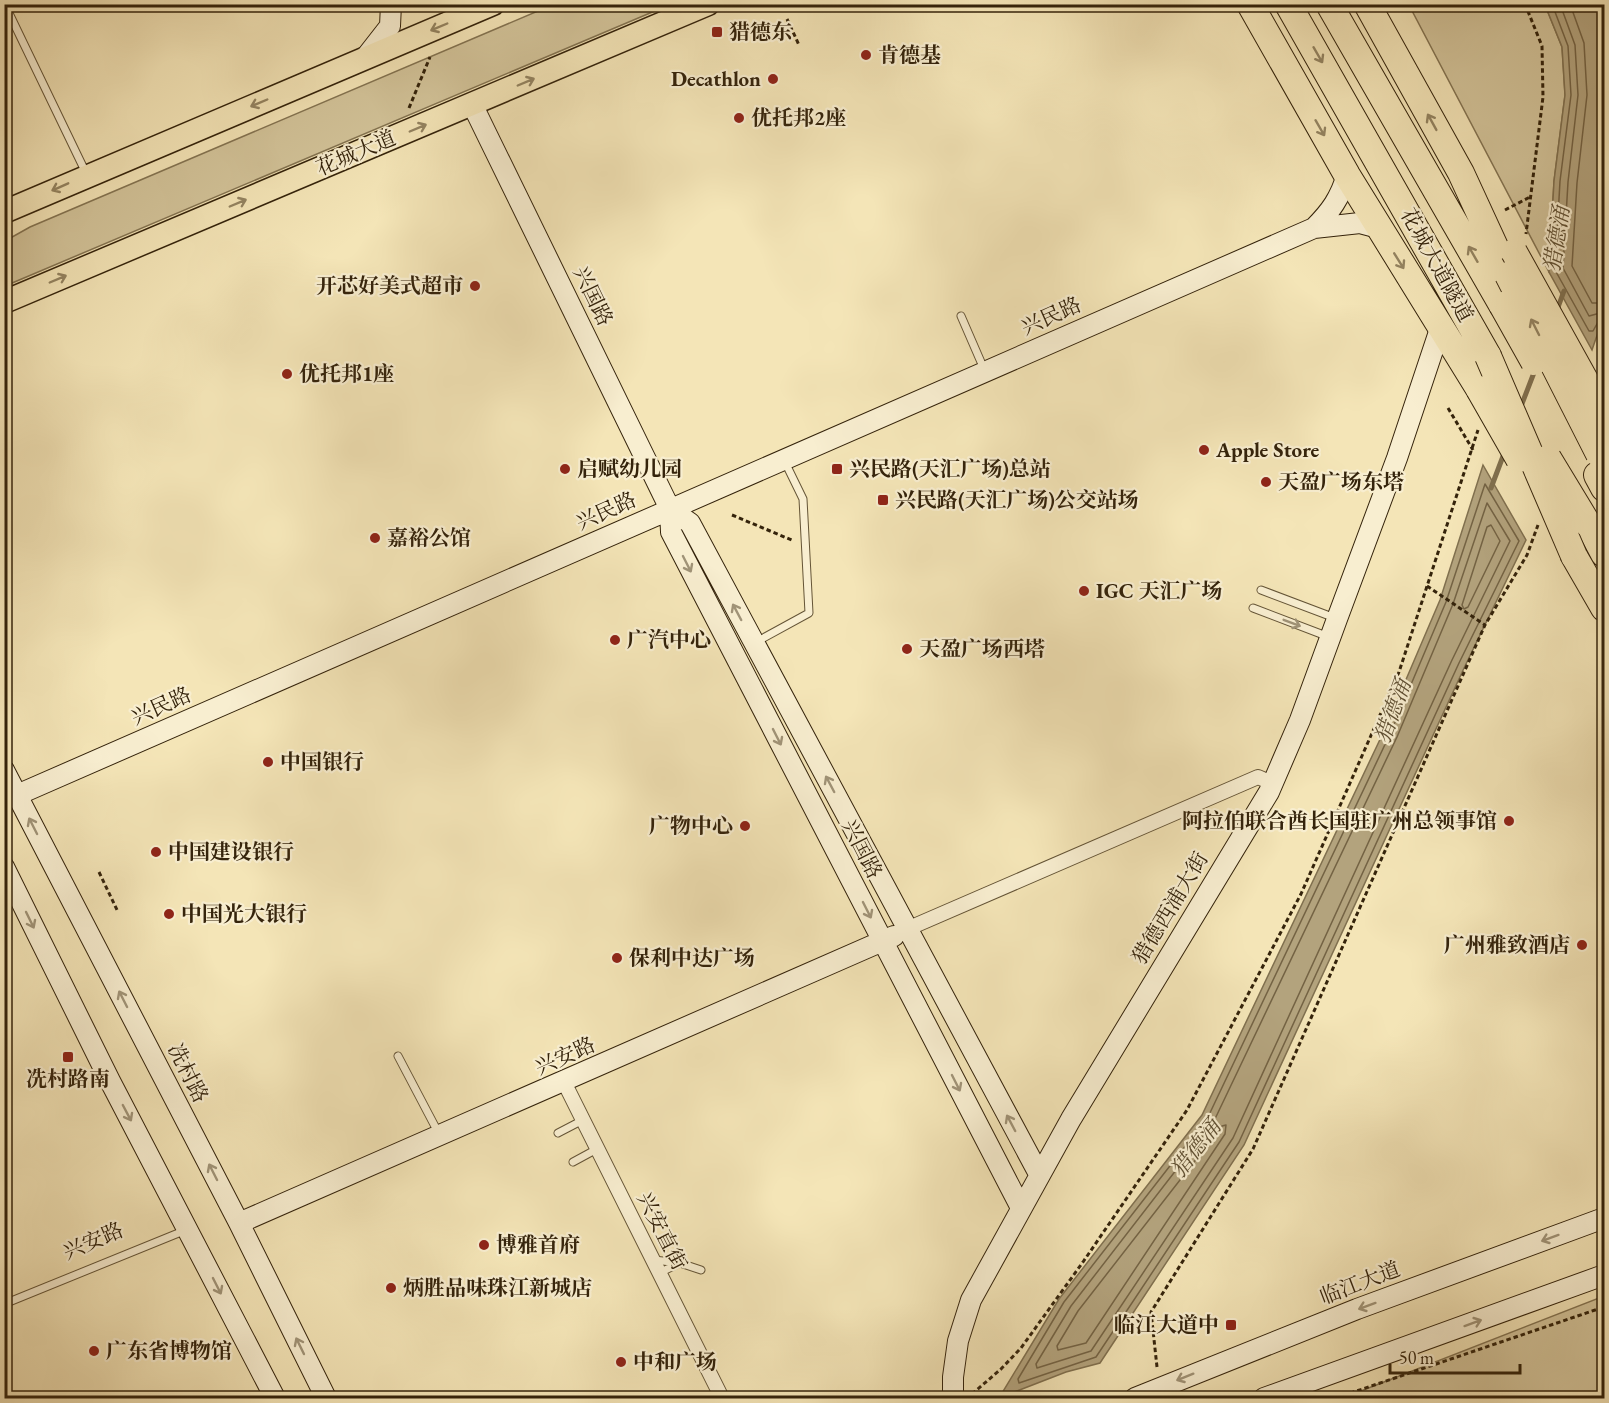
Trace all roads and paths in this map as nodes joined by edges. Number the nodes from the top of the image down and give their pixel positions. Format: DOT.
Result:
graph roads {
  1 [pos="18,4"];
  2 [pos="391,4"];
  3 [pos="493,4"];
  4 [pos="708,4"];
  5 [pos="1250,4"];
  6 [pos="1288,4"];
  7 [pos="1329,4"];
  8 [pos="1367,4"];
  9 [pos="1525,4"];
  10 [pos="6,10"];
  11 [pos="787,19"];
  12 [pos="799,45"];
  13 [pos="430,57"];
  14 [pos="365,58"];
  15 [pos="472,104"];
  16 [pos="406,116"];
  17 [pos="87,175"];
  18 [pos="1347,175"];
  19 [pos="1531,196"];
  20 [pos="1505,210"];
  21 [pos="4,212"];
  22 [pos="1314,228"];
  23 [pos="1379,228"];
  24 [pos="1515,257"];
  25 [pos="4,302"];
  26 [pos="961,316"];
  27 [pos="1441,326"];
  28 [pos="1605,340"];
  29 [pos="1488,356"];
  30 [pos="1600,363"];
  31 [pos="985,371"];
  32 [pos="1479,389"];
  33 [pos="1448,408"];
  34 [pos="1605,414"];
  35 [pos="1479,428"];
  36 [pos="1473,451"];
  37 [pos="1534,458"];
  38 [pos="784,460"];
  39 [pos="1601,470"];
  40 [pos="670,509"];
  41 [pos="732,514"];
  42 [pos="1539,523"];
  43 [pos="1588,525"];
  44 [pos="806,546"];
  45 [pos="1605,554"];
  46 [pos="1574,556"];
  47 [pos="1427,586"];
  48 [pos="1261,590"];
  49 [pos="1253,608"];
  50 [pos="1605,608"];
  51 [pos="1485,625"];
  52 [pos="1334,628"];
  53 [pos="754,643"];
  54 [pos="4,771"];
  55 [pos="1272,783"];
  56 [pos="17,795"];
  57 [pos="4,867"];
  58 [pos="99,872"];
  59 [pos="10,891"];
  60 [pos="118,912"];
  61 [pos="908,929"];
  62 [pos="883,941"];
  63 [pos="398,1056"];
  64 [pos="564,1082"];
  65 [pos="583,1120"];
  66 [pos="558,1132"];
  67 [pos="440,1136"];
  68 [pos="597,1149"];
  69 [pos="573,1162"];
  70 [pos="1039,1174"];
  71 [pos="1021,1208"];
  72 [pos="1605,1218"];
  73 [pos="239,1223"];
  74 [pos="188,1229"];
  75 [pos="652,1260"];
  76 [pos="680,1263"];
  77 [pos="701,1270"];
  78 [pos="659,1273"];
  79 [pos="1605,1275"];
  80 [pos="4,1304"];
  81 [pos="1605,1307"];
  82 [pos="1157,1367"];
  83 [pos="1159,1387"];
  84 [pos="962,1396"];
  85 [pos="275,1398"];
  86 [pos="326,1398"];
  87 [pos="722,1398"];
  88 [pos="1119,1398"];
  89 [pos="1135,1398"];
  90 [pos="1264,1398"];
  91 [pos="1336,1398"];
  1 -- 10 [label="lane"];
  2 -- 14 [label="street"];
  3 -- 14 [label="main road, one-way"];
  15 -- 4 [label="main road, 花城大道, one-way"];
  5 -- 18 [label="highway, one-way"];
  6 -- 29 [label="highway, 花城大道隧道, one-way"];
  39 -- 7 [label="highway, 花城大道隧道, one-way, bridge"];
  24 -- 8 [label="highway, one-way"];
  9 -- 19 [label="path"];
  10 -- 17 [label="lane"];
  11 -- 12 [label="path"];
  13 -- 16 [label="path"];
  14 -- 17 [label="main road, one-way"];
  25 -- 15 [label="main road, 花城大道, one-way"];
  15 -- 40 [label="street, 兴国路"];
  17 -- 21 [label="main road, one-way"];
  18 -- 22 [label="street, 兴民路"];
  18 -- 23 [label="highway"];
  19 -- 20 [label="path"];
  19 -- 24 [label="path"];
  22 -- 23 [label="street, 兴民路"];
  22 -- 31 [label="street, 兴民路"];
  23 -- 27 [label="highway, one-way"];
  24 -- 34 [label="highway, bridge"];
  39 -- 24 [label="highway, one-way, bridge"];
  26 -- 31 [label="lane"];
  27 -- 32 [label="highway"];
  27 -- 52 [label="street, 猎德西浦大街"];
  28 -- 30 [label="path"];
  29 -- 37 [label="highway, bridge"];
  29 -- 43 [label="highway, 花城大道隧道, bridge"];
  31 -- 38 [label="street, 兴民路"];
  32 -- 37 [label="highway, bridge"];
  32 -- 46 [label="highway, bridge"];
  33 -- 36 [label="path"];
  35 -- 36 [label="path"];
  36 -- 47 [label="path"];
  37 -- 43 [label="highway, bridge"];
  37 -- 46 [label="highway, bridge"];
  38 -- 40 [label="street, 兴民路"];
  38 -- 44 [label="lane"];
  53 -- 40 [label="street, 兴国路, one-way"];
  40 -- 56 [label="street, 兴民路"];
  40 -- 62 [label="street, 兴国路, one-way"];
  41 -- 44 [label="path"];
  42 -- 51 [label="path"];
  43 -- 45 [label="highway"];
  44 -- 53 [label="lane"];
  46 -- 50 [label="highway"];
  47 -- 51 [label="path"];
  47 -- 84 [label="path"];
  48 -- 52 [label="lane"];
  49 -- 52 [label="lane, one-way"];
  51 -- 82 [label="path"];
  52 -- 55 [label="street, 猎德西浦大街"];
  61 -- 53 [label="street, 兴国路, one-way"];
  54 -- 56 [label="street, 冼村路"];
  55 -- 61 [label="street"];
  55 -- 70 [label="street, 猎德西浦大街"];
  73 -- 56 [label="street, 冼村路, one-way"];
  57 -- 59 [label="street"];
  58 -- 60 [label="path"];
  59 -- 74 [label="street, one-way"];
  61 -- 62 [label="street, 兴安路"];
  70 -- 61 [label="street, 兴国路, one-way"];
  62 -- 64 [label="street, 兴安路"];
  62 -- 71 [label="street, 兴国路, one-way"];
  63 -- 67 [label="lane"];
  64 -- 65 [label="street, 兴安直街"];
  64 -- 67 [label="street, 兴安路"];
  65 -- 66 [label="lane"];
  65 -- 68 [label="street, 兴安直街"];
  67 -- 73 [label="street, 兴安路"];
  68 -- 69 [label="lane"];
  68 -- 75 [label="street, 兴安直街"];
  70 -- 71 [label="street, 猎德西浦大街"];
  71 -- 84 [label="street, 猎德西浦大街"];
  72 -- 83 [label="street, 临江大道, one-way"];
  86 -- 73 [label="street, 冼村路, one-way"];
  74 -- 80 [label="lane, 兴安路"];
  74 -- 85 [label="street, one-way"];
  75 -- 76 [label="lane"];
  75 -- 78 [label="street, 兴安直街"];
  76 -- 77 [label="lane"];
  76 -- 78 [label="lane"];
  78 -- 87 [label="street, 兴安直街"];
  90 -- 79 [label="street, one-way"];
  81 -- 91 [label="path"];
  83 -- 88 [label="street"];
  83 -- 89 [label="street, 临江大道"];
}
